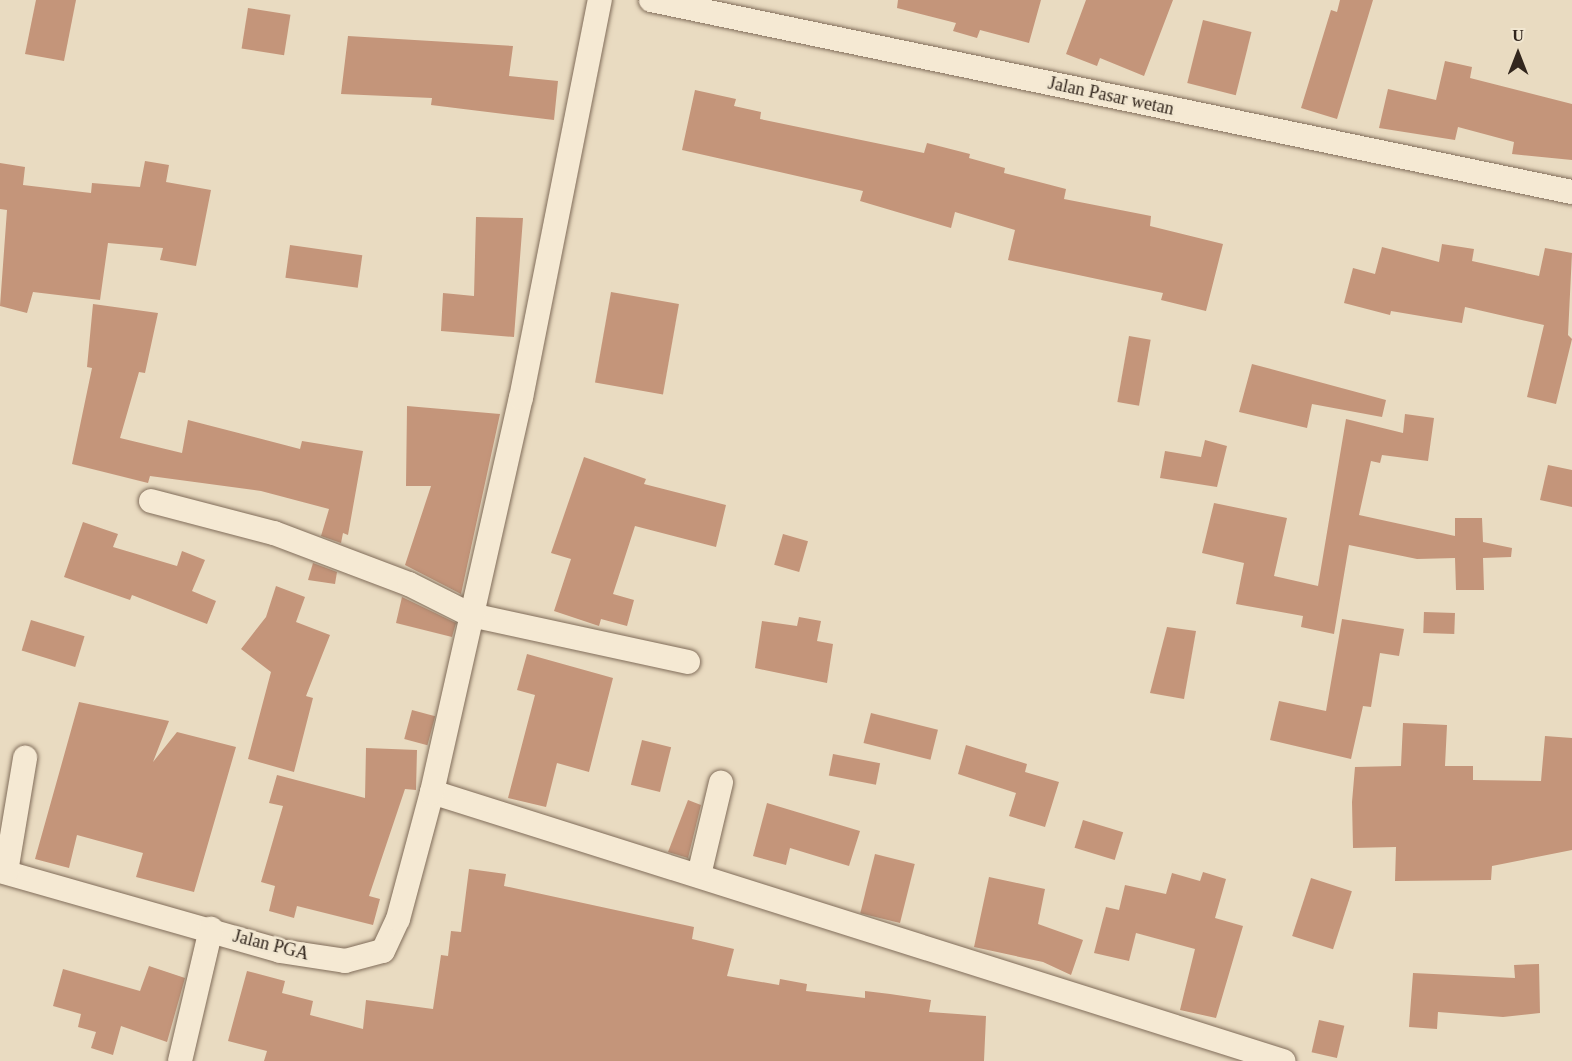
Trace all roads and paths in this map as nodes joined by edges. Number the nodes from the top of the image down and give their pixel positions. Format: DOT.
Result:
graph roads {
  1 [pos="600,0"];
  2 [pos="651,0"];
  3 [pos="1572,192"];
  4 [pos="151,501"];
  5 [pos="471,615"];
  6 [pos="688,662"];
  7 [pos="25,758"];
  8 [pos="721,783"];
  9 [pos="432,792"];
  10 [pos="3,872"];
  11 [pos="699,875"];
  12 [pos="211,929"];
  13 [pos="180,1061"];
  14 [pos="1282,1061"];
  1 -- 5 [label="street"];
  2 -- 3 [label="street, Jalan Pasar wetan"];
  4 -- 5 [label="street"];
  5 -- 6 [label="street"];
  5 -- 9 [label="street"];
  7 -- 10 [label="street"];
  8 -- 11 [label="street"];
  9 -- 11 [label="street"];
  9 -- 12 [label="street, Jalan PGA"];
  10 -- 12 [label="street, Jalan PGA"];
  11 -- 14 [label="street"];
  12 -- 13 [label="street"];
}
